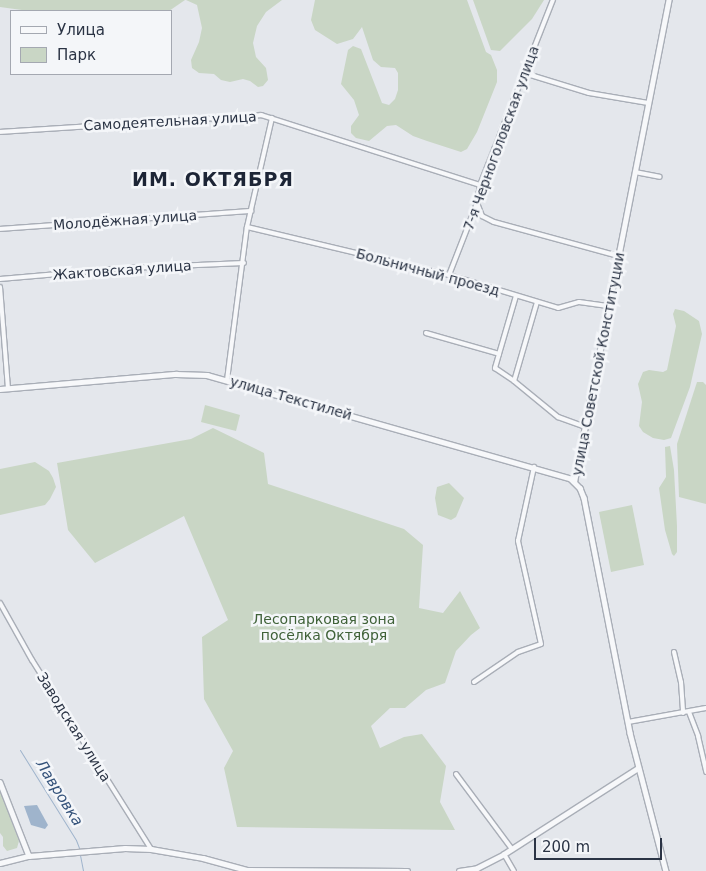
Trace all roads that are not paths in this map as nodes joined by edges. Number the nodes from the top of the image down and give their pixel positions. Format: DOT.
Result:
graph roads {
  1 [pos="552,0"];
  2 [pos="669,0"];
  3 [pos="524,73"];
  4 [pos="648,103"];
  5 [pos="272,118"];
  6 [pos="0,132"];
  7 [pos="635,172"];
  8 [pos="660,177"];
  9 [pos="480,185"];
  10 [pos="477,203"];
  11 [pos="251,211"];
  12 [pos="247,226"];
  13 [pos="0,229"];
  14 [pos="618,256"];
  15 [pos="244,262"];
  16 [pos="449,275"];
  17 [pos="0,279"];
  18 [pos="0,287"];
  19 [pos="516,296"];
  20 [pos="537,302"];
  21 [pos="608,306"];
  22 [pos="426,333"];
  23 [pos="499,354"];
  24 [pos="227,380"];
  25 [pos="514,381"];
  26 [pos="8,388"];
  27 [pos="0,389"];
  28 [pos="585,427"];
  29 [pos="534,467"];
  30 [pos="574,482"];
  31 [pos="0,603"];
  32 [pos="674,652"];
  33 [pos="474,682"];
  34 [pos="706,708"];
  35 [pos="689,712"];
  36 [pos="683,713"];
  37 [pos="628,722"];
  38 [pos="638,768"];
  39 [pos="706,772"];
  40 [pos="456,774"];
  41 [pos="0,782"];
  42 [pos="151,849"];
  43 [pos="512,849"];
  44 [pos="504,854"];
  45 [pos="29,856"];
  46 [pos="0,863"];
  47 [pos="407,871"];
  48 [pos="459,871"];
  49 [pos="514,871"];
  50 [pos="666,871"];
  1 -- 3 [label="street, 7-я Черноголовская улица"];
  2 -- 4 [label="street, улица Советской Конституции"];
  3 -- 4 [label="street"];
  3 -- 9 [label="street, 7-я Черноголовская улица"];
  4 -- 7 [label="street, улица Советской Конституции"];
  5 -- 6 [label="street, Самодеятельная улица"];
  5 -- 9 [label="street, Самодеятельная улица"];
  5 -- 11 [label="street"];
  7 -- 8 [label="street"];
  7 -- 14 [label="street, улица Советской Конституции"];
  9 -- 10 [label="street, 7-я Черноголовская улица"];
  10 -- 14 [label="street"];
  10 -- 16 [label="street, 7-я Черноголовская улица"];
  11 -- 12 [label="street"];
  11 -- 13 [label="street, Молодёжная улица"];
  12 -- 15 [label="street"];
  12 -- 16 [label="street, Больничный проезд"];
  14 -- 21 [label="street, улица Советской Конституции"];
  15 -- 17 [label="street, Жактовская улица"];
  15 -- 24 [label="street"];
  16 -- 19 [label="street, Больничный проезд"];
  18 -- 26 [label="street"];
  19 -- 20 [label="street, Больничный проезд"];
  19 -- 23 [label="street"];
  20 -- 21 [label="street, Больничный проезд"];
  20 -- 25 [label="street"];
  21 -- 28 [label="street, улица Советской Конституции"];
  22 -- 23 [label="street"];
  23 -- 25 [label="street"];
  24 -- 26 [label="street, улица Текстилей"];
  24 -- 29 [label="street, улица Текстилей"];
  25 -- 28 [label="street"];
  26 -- 27 [label="street, улица Текстилей"];
  28 -- 30 [label="street, улица Советской Конституции"];
  29 -- 30 [label="street, улица Текстилей"];
  29 -- 33 [label="street"];
  30 -- 37 [label="street, улица Советской Конституции"];
  31 -- 42 [label="street, Заводская улица"];
  32 -- 36 [label="street"];
  34 -- 35 [label="street"];
  35 -- 36 [label="street"];
  35 -- 39 [label="street"];
  36 -- 37 [label="street"];
  37 -- 38 [label="street, улица Советской Конституции"];
  38 -- 43 [label="street"];
  38 -- 50 [label="street, улица Советской Конституции"];
  40 -- 43 [label="street"];
  41 -- 45 [label="street"];
  42 -- 45 [label="street"];
  42 -- 47 [label="street"];
  43 -- 44 [label="street"];
  44 -- 48 [label="street"];
  44 -- 49 [label="street"];
  45 -- 46 [label="street"];
}
